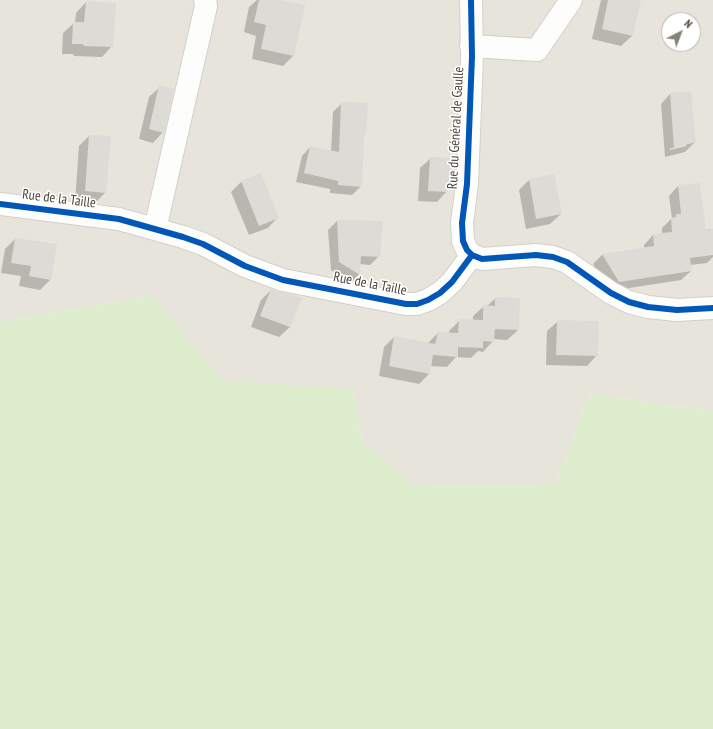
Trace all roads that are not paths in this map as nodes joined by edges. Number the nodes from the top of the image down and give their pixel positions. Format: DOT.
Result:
graph roads {
  1 [pos="205,0"];
  2 [pos="471,0"];
  3 [pos="571,0"];
  4 [pos="471,46"];
  5 [pos="0,204"];
  6 [pos="155,229"];
  7 [pos="472,255"];
  8 [pos="713,308"];
  1 -- 6 [label="street"];
  2 -- 4 [label="street, Rue du Général de Gaulle"];
  3 -- 4 [label="street"];
  4 -- 7 [label="street, Rue du Général de Gaulle"];
  5 -- 6 [label="street, Rue de la Taille"];
  6 -- 7 [label="street, Rue de la Taille"];
  7 -- 8 [label="street"];
}
